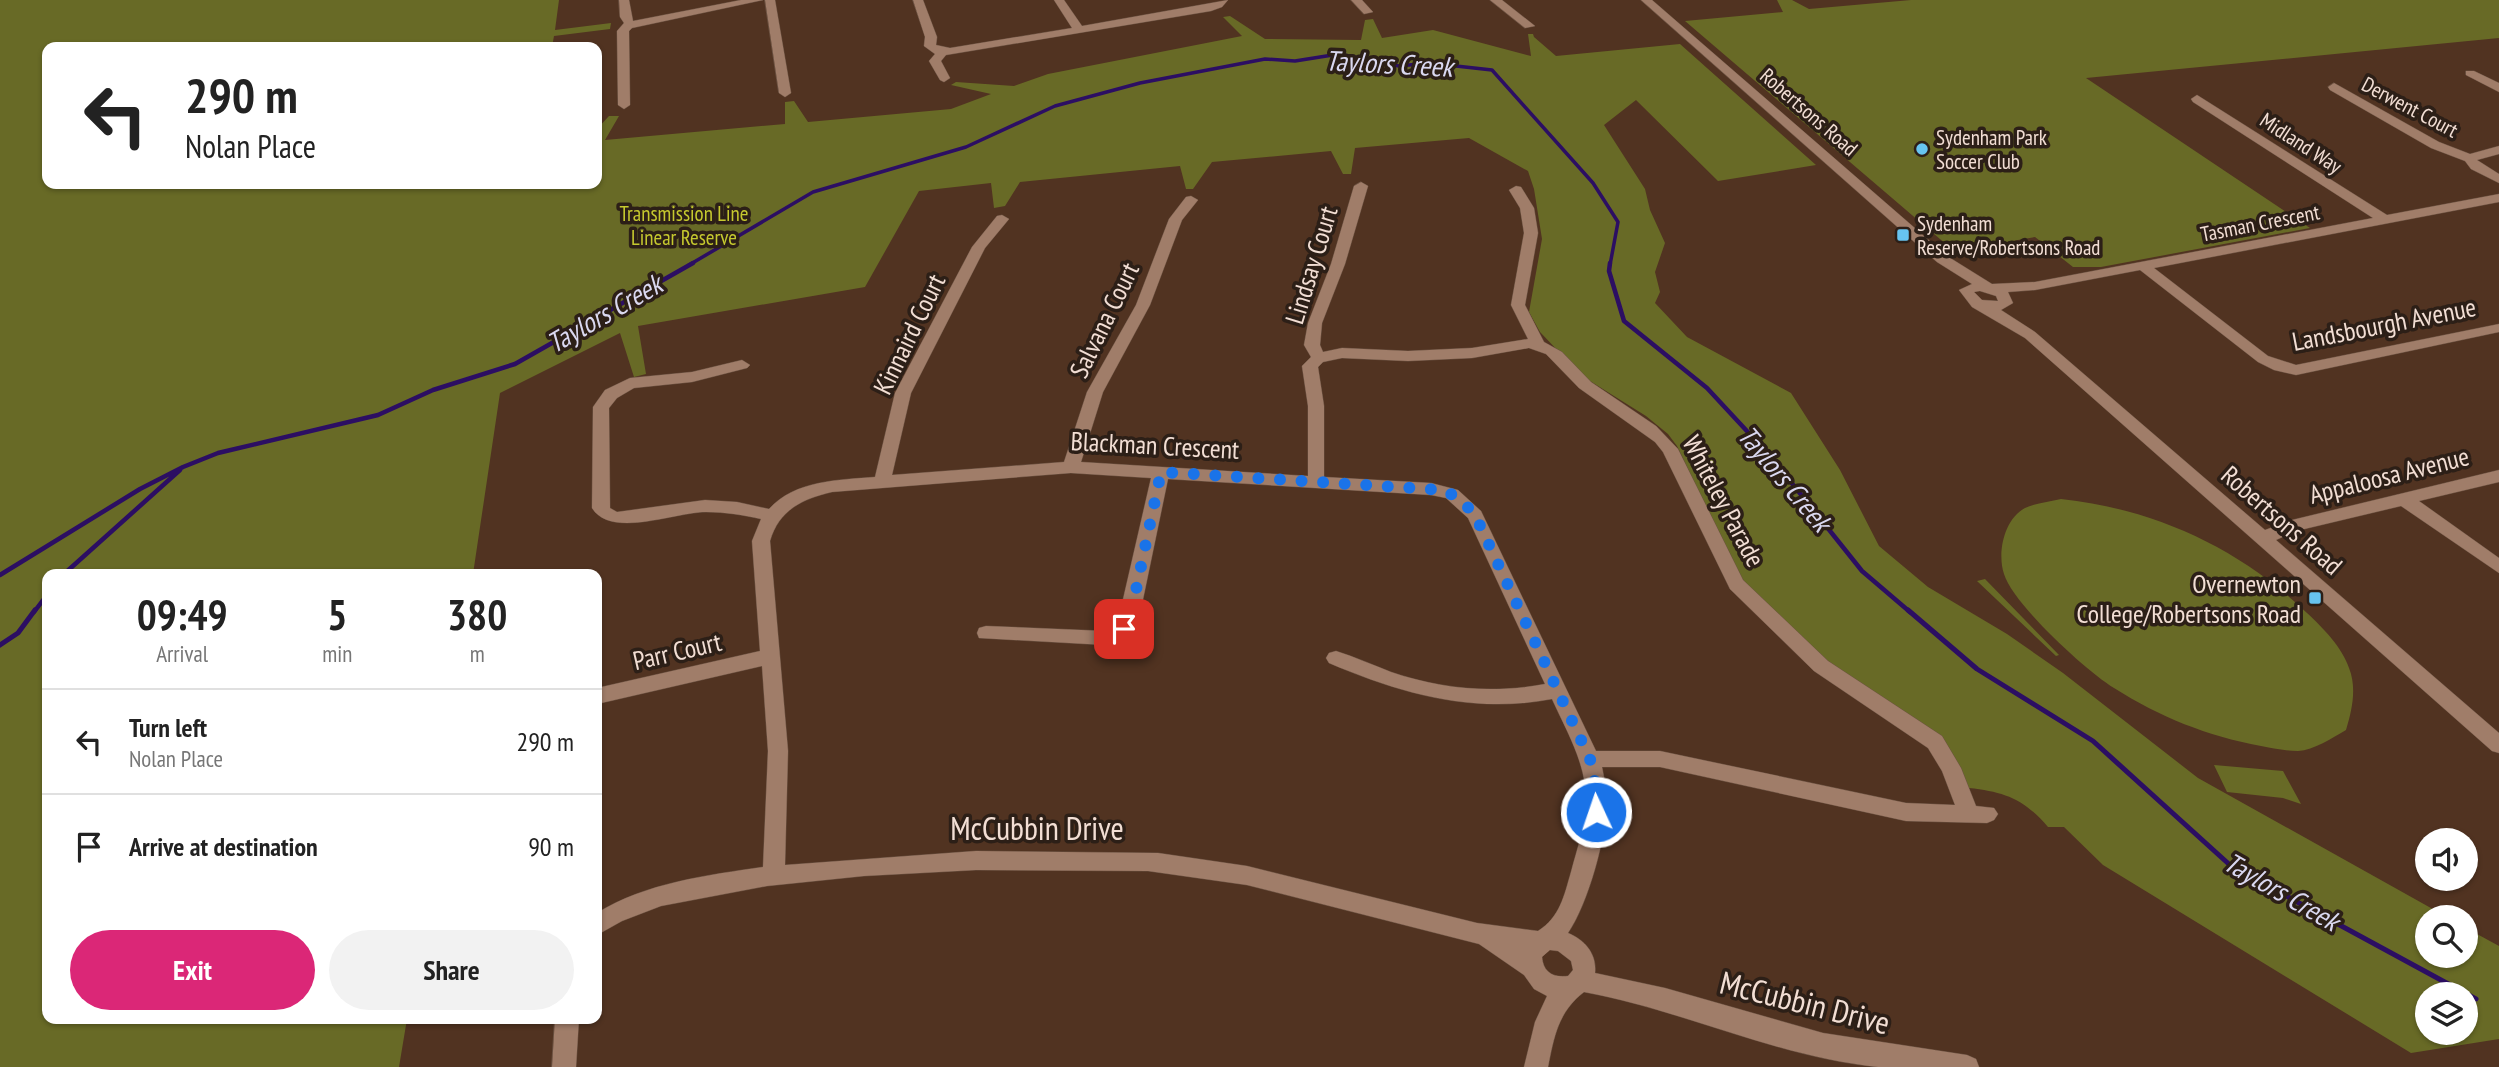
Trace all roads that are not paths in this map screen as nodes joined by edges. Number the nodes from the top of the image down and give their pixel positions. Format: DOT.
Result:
graph roads {
  1 [pos="624,0"];
  2 [pos="758,0"];
  3 [pos="770,0"];
  4 [pos="918,0"];
  5 [pos="1059,0"];
  6 [pos="1356,0"];
  7 [pos="1495,0"];
  8 [pos="1646,0"];
  9 [pos="1220,1"];
  10 [pos="1368,12"];
  11 [pos="630,24"];
  12 [pos="1529,26"];
  13 [pos="1079,29"];
  14 [pos="943,50"];
  15 [pos="2470,72"];
  16 [pos="944,78"];
  17 [pos="2334,87"];
  18 [pos="2499,88"];
  19 [pos="785,93"];
  20 [pos="2197,99"];
  21 [pos="624,105"];
  22 [pos="2499,150"];
  23 [pos="2469,158"];
  24 [pos="2499,179"];
  25 [pos="1361,186"];
  26 [pos="1516,190"];
  27 [pos="2497,198"];
  28 [pos="1191,200"];
  29 [pos="1002,219"];
  30 [pos="2385,220"];
  31 [pos="1942,259"];
  32 [pos="2144,267"];
  33 [pos="2035,286"];
  34 [pos="1989,287"];
  35 [pos="1966,290"];
  36 [pos="2006,302"];
  37 [pos="1986,307"];
  38 [pos="2499,328"];
  39 [pos="2030,335"];
  40 [pos="1538,345"];
  41 [pos="1319,357"];
  42 [pos="742,365"];
  43 [pos="1071,467"];
  44 [pos="1161,472"];
  45 [pos="2499,476"];
  46 [pos="883,480"];
  47 [pos="1316,482"];
  48 [pos="2408,498"];
  49 [pos="770,515"];
  50 [pos="2258,534"];
  51 [pos="2499,567"];
  52 [pos="986,633"];
  53 [pos="768,657"];
  54 [pos="1336,658"];
  55 [pos="1556,690"];
  56 [pos="602,695"];
  57 [pos="2499,745"];
  58 [pos="1590,759"];
  59 [pos="774,875"];
  60 [pos="1572,909"];
  61 [pos="602,922"];
  62 [pos="1478,933"];
  63 [pos="1543,941"];
  64 [pos="1580,970"];
  65 [pos="1533,972"];
  66 [pos="567,1024"];
  67 [pos="1544,1031"];
  68 [pos="564,1067"];
  69 [pos="1536,1067"];
  70 [pos="1967,1067"];
  1 -- 11 [label="street"];
  2 -- 11 [label="street"];
  3 -- 19 [label="street"];
  4 -- 14 [label="street"];
  5 -- 13 [label="street"];
  6 -- 10 [label="street"];
  7 -- 12 [label="street"];
  8 -- 31 [label="street, Robertsons Road"];
  9 -- 13 [label="street"];
  11 -- 21 [label="street"];
  13 -- 14 [label="street"];
  14 -- 16 [label="street"];
  15 -- 18 [label="street"];
  17 -- 23 [label="street, Derwent Court"];
  20 -- 30 [label="street, Midland Way"];
  22 -- 23 [label="street"];
  23 -- 24 [label="street, Derwent Court"];
  25 -- 41 [label="street, Lindsay Court"];
  26 -- 40 [label="street"];
  27 -- 30 [label="street, Tasman Crescent"];
  28 -- 43 [label="street, Salvana Court"];
  29 -- 46 [label="street, Kinnaird Court"];
  30 -- 32 [label="street, Tasman Crescent"];
  31 -- 34 [label="street, Robertsons Road"];
  31 -- 35 [label="street, Robertsons Road"];
  32 -- 33 [label="street, Tasman Crescent"];
  32 -- 38 [label="street, Landsbourgh Avenue"];
  33 -- 34 [label="street, Tasman Crescent"];
  33 -- 36 [label="street, Tasman Crescent"];
  34 -- 35 [label="street, Tasman Crescent"];
  34 -- 36 [label="street, Robertsons Road"];
  35 -- 37 [label="street, Robertsons Road"];
  36 -- 37 [label="street, Tasman Crescent"];
  36 -- 39 [label="street, Robertsons Road"];
  37 -- 39 [label="street, Robertsons Road"];
  39 -- 50 [label="street, Robertsons Road"];
  40 -- 41 [label="street"];
  40 -- 58 [label="street, Whiteley Parade"];
  41 -- 47 [label="street"];
  42 -- 49 [label="street"];
  43 -- 44 [label="street, Blackman Crescent"];
  43 -- 46 [label="street, Blackman Crescent"];
  44 -- 47 [label="street, Blackman Crescent"];
  44 -- 52 [label="street"];
  45 -- 48 [label="street, Appaloosa Avenue"];
  46 -- 49 [label="street, Blackman Crescent"];
  47 -- 55 [label="street, Blackman Crescent"];
  48 -- 50 [label="street, Appaloosa Avenue"];
  48 -- 51 [label="street"];
  49 -- 53 [label="street"];
  50 -- 57 [label="street, Robertsons Road"];
  53 -- 56 [label="street, Parr Court"];
  53 -- 59 [label="street"];
  54 -- 55 [label="street"];
  55 -- 58 [label="street, Blackman Crescent"];
  58 -- 60 [label="street, Blackman Crescent"];
  59 -- 61 [label="street, McCubbin Drive"];
  59 -- 62 [label="street, McCubbin Drive"];
  60 -- 63 [label="street, Blackman Crescent"];
  60 -- 64 [label="street, Blackman Crescent"];
  62 -- 63 [label="street, McCubbin Drive"];
  62 -- 65 [label="street, McCubbin Drive"];
  63 -- 64 [label="street, McCubbin Drive"];
  63 -- 65 [label="street"];
  64 -- 65 [label="street, McCubbin Drive"];
  64 -- 67 [label="street"];
  64 -- 70 [label="street, McCubbin Drive"];
  65 -- 67 [label="street"];
  66 -- 68 [label="street"];
  67 -- 69 [label="street"];
}
